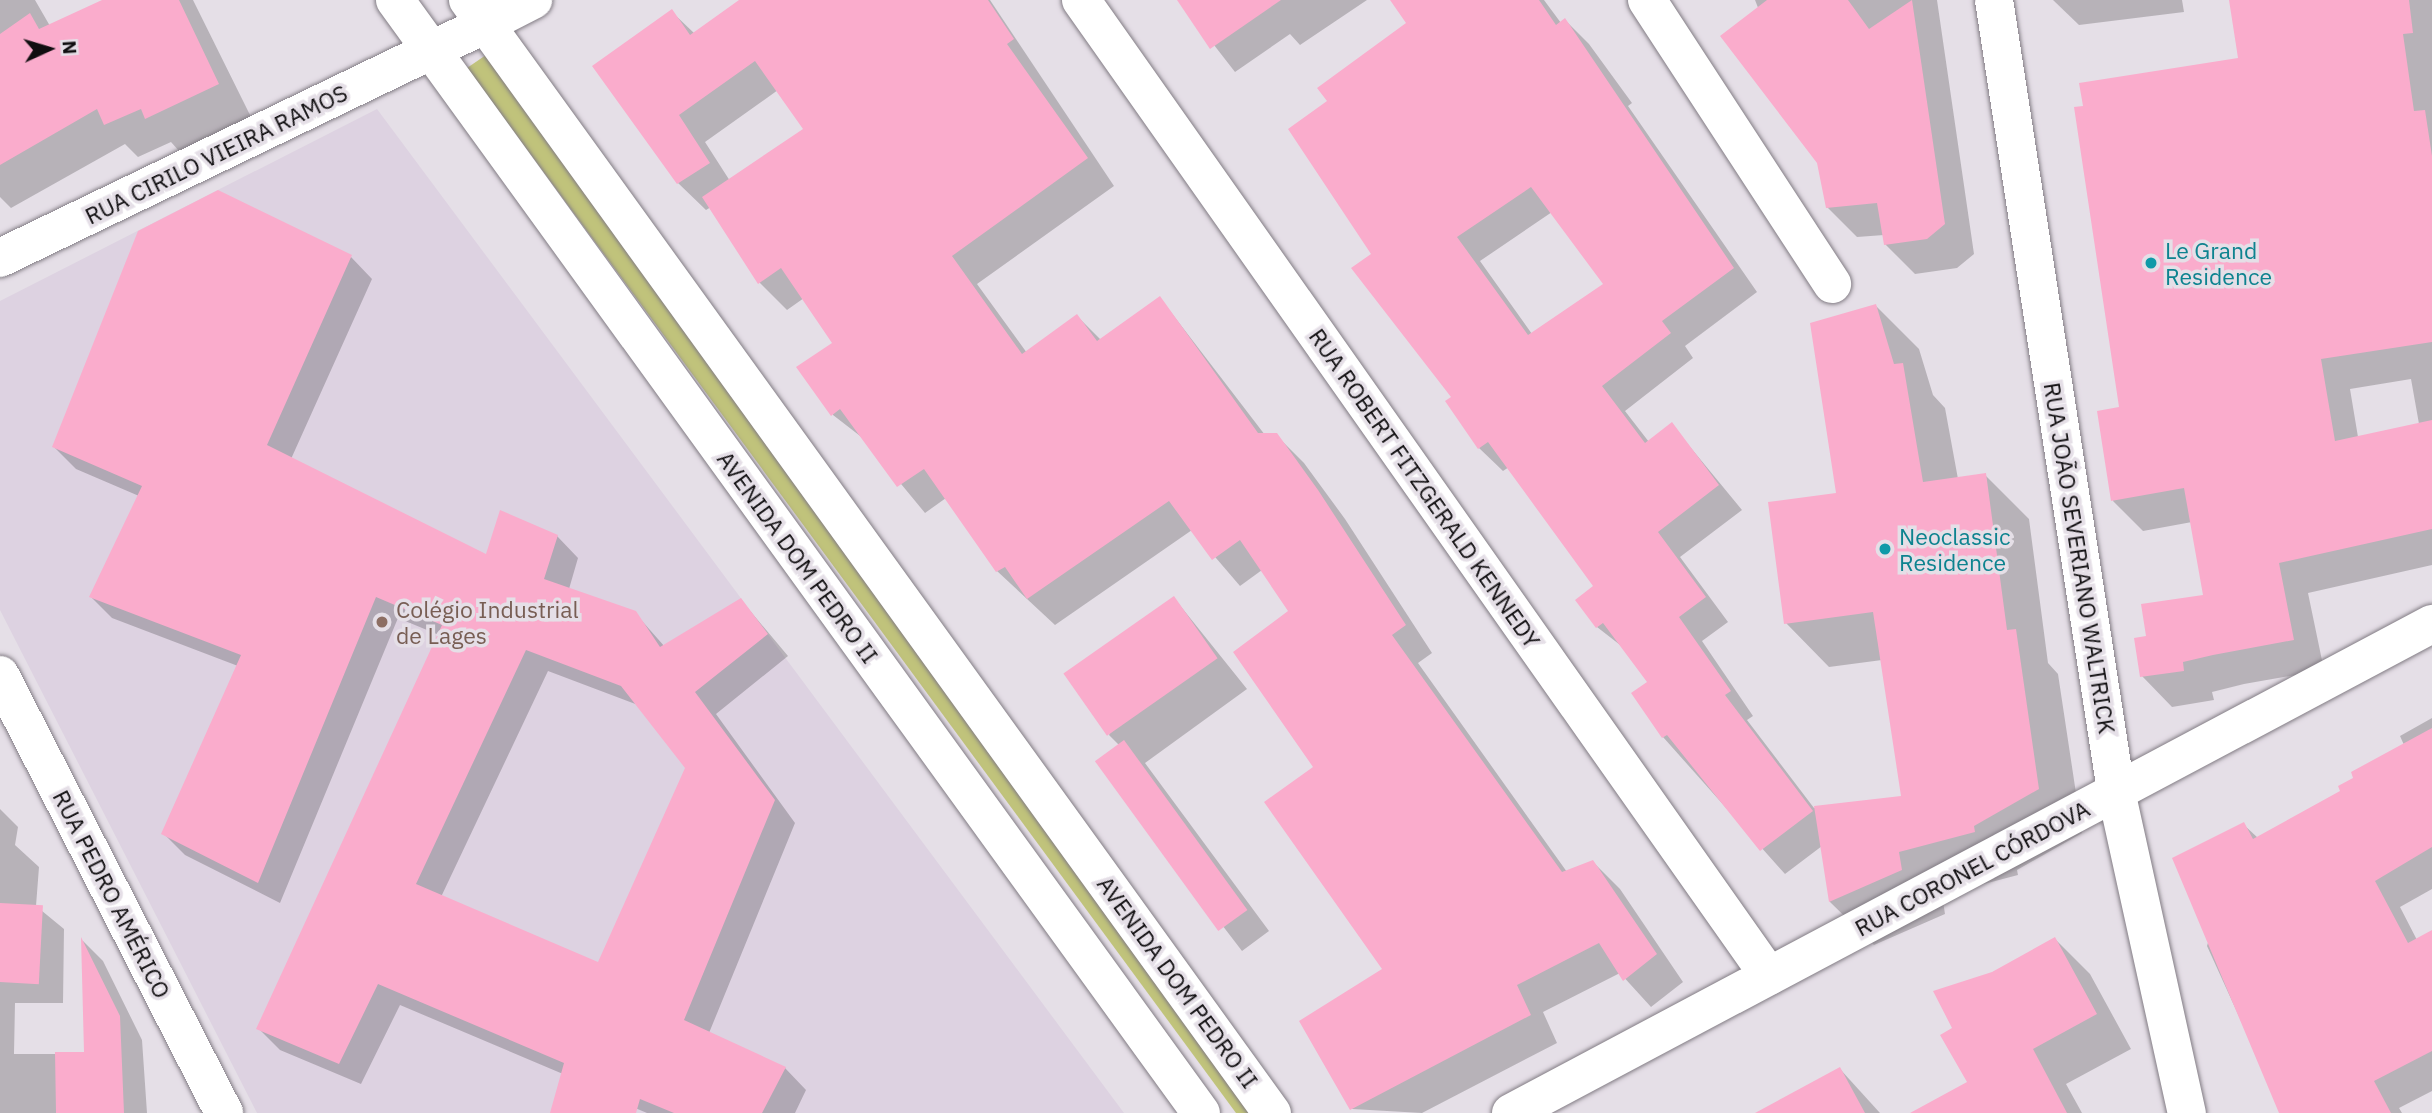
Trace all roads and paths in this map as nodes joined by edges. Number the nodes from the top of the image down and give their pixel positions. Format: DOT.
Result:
graph roads {
  1 [pos="395,0"];
  2 [pos="533,0"];
  3 [pos="1081,0"];
  4 [pos="1647,0"];
  5 [pos="1994,0"];
  6 [pos="477,12"];
  7 [pos="431,50"];
  8 [pos="0,258"];
  9 [pos="1832,284"];
  10 [pos="2432,624"];
  11 [pos="0,675"];
  12 [pos="2116,791"];
  13 [pos="1769,976"];
  14 [pos="224,1113"];
  15 [pos="1201,1113"];
  16 [pos="1272,1113"];
  17 [pos="1511,1113"];
  18 [pos="2187,1113"];
  1 -- 7 [label="street, AVENIDA DOM PEDRO II"];
  2 -- 6 [label="street, RUA CIRILO VIEIRA RAMOS"];
  3 -- 13 [label="street, RUA ROBERT FITZGERALD KENNEDY"];
  4 -- 9 [label="street"];
  5 -- 12 [label="street, RUA JOÃO SEVERIANO WALTRICK"];
  6 -- 7 [label="street, RUA CIRILO VIEIRA RAMOS"];
  6 -- 16 [label="street, AVENIDA DOM PEDRO II"];
  7 -- 8 [label="street, RUA CIRILO VIEIRA RAMOS"];
  7 -- 15 [label="street, AVENIDA DOM PEDRO II"];
  10 -- 12 [label="street, RUA CORONEL CÓRDOVA"];
  11 -- 14 [label="street, RUA PEDRO AMÉRICO"];
  12 -- 13 [label="street, RUA CORONEL CÓRDOVA"];
  12 -- 18 [label="street, RUA JOÃO SEVERIANO WALTRICK"];
  13 -- 17 [label="street, RUA CORONEL CÓRDOVA"];
}
